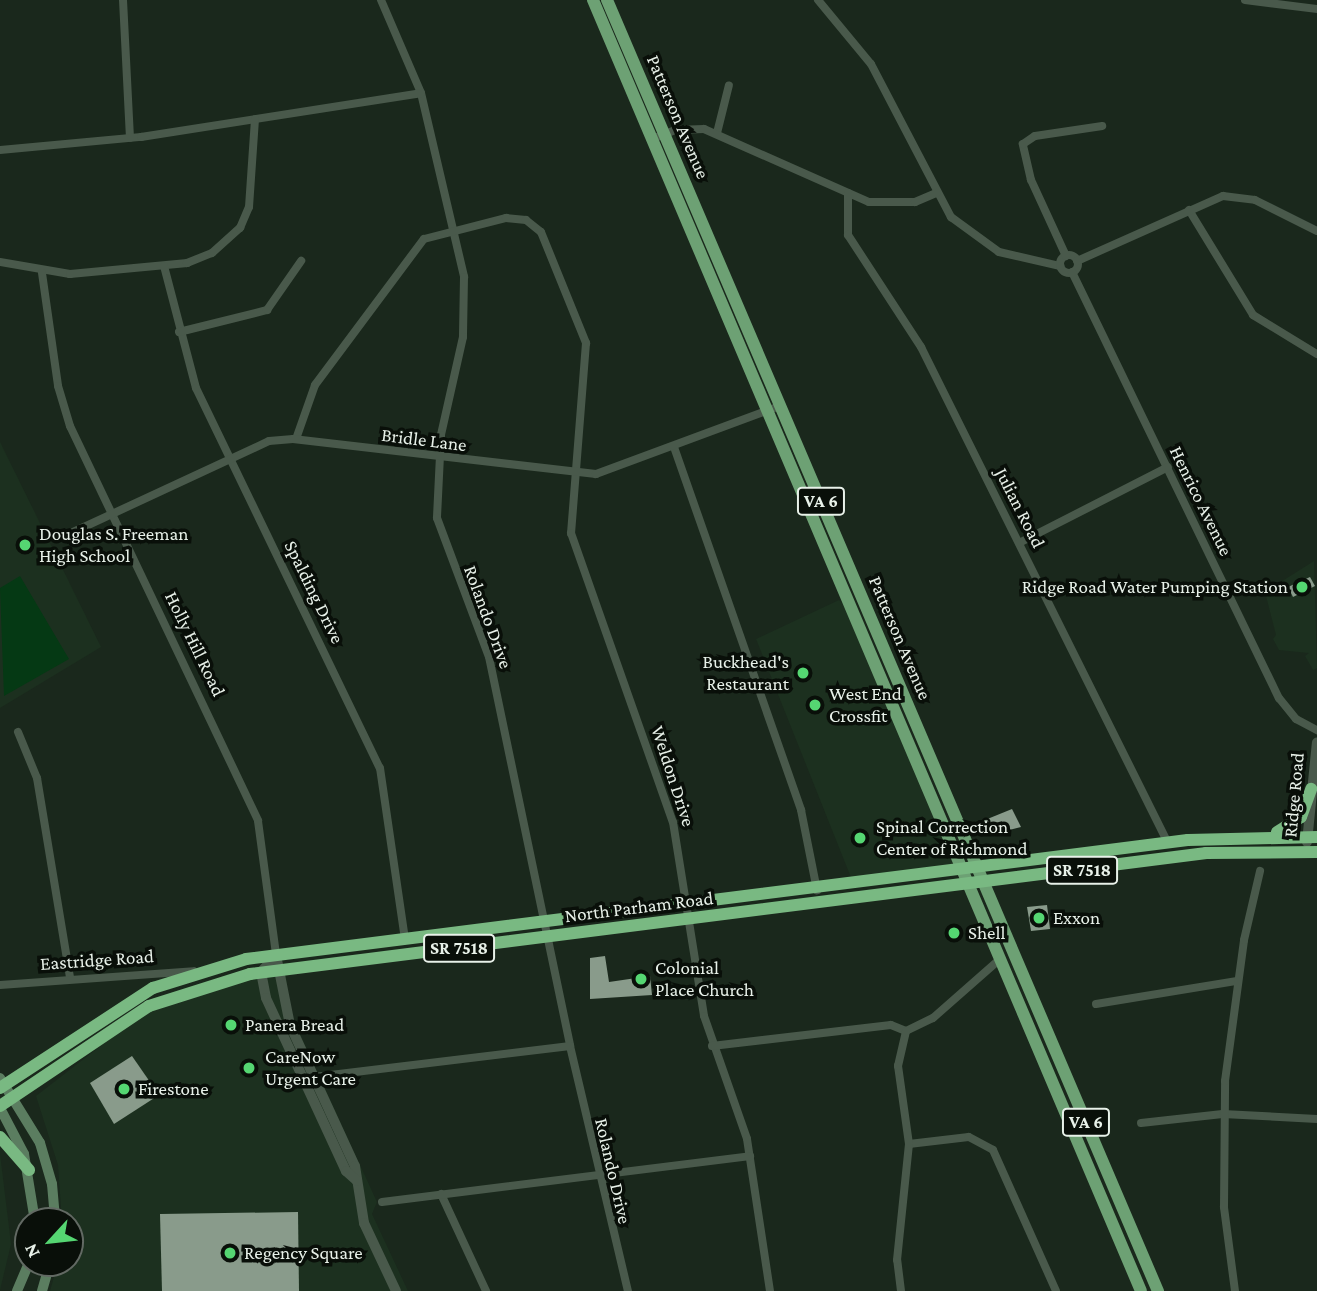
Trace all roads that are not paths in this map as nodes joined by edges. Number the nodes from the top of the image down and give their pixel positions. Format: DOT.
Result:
graph roads {
  1 [pos="123,0"];
  2 [pos="381,0"];
  3 [pos="593,0"];
  4 [pos="607,0"];
  5 [pos="818,0"];
  6 [pos="1251,0"];
  7 [pos="1317,9"];
  8 [pos="729,85"];
  9 [pos="421,93"];
  10 [pos="255,119"];
  11 [pos="1102,126"];
  12 [pos="717,133"];
  13 [pos="658,136"];
  14 [pos="130,138"];
  15 [pos="0,150"];
  16 [pos="848,193"];
  17 [pos="936,193"];
  18 [pos="1189,210"];
  19 [pos="453,229"];
  20 [pos="1317,231"];
  21 [pos="1066,256"];
  22 [pos="301,261"];
  23 [pos="1077,261"];
  24 [pos="0,262"];
  25 [pos="164,266"];
  26 [pos="1060,266"];
  27 [pos="1072,272"];
  28 [pos="42,273"];
  29 [pos="180,332"];
  30 [pos="1317,354"];
  31 [pos="774,408"];
  32 [pos="296,439"];
  33 [pos="674,447"];
  34 [pos="230,457"];
  35 [pos="438,458"];
  36 [pos="1168,467"];
  37 [pos="573,473"];
  38 [pos="112,513"];
  39 [pos="71,533"];
  40 [pos="1019,542"];
  41 [pos="1317,730"];
  42 [pos="18,732"];
  43 [pos="1317,742"];
  44 [pos="1311,789"];
  45 [pos="1273,834"];
  46 [pos="1214,837"];
  47 [pos="1314,838"];
  48 [pos="1168,843"];
  49 [pos="1313,852"];
  50 [pos="1180,856"];
  51 [pos="978,869"];
  52 [pos="1260,871"];
  53 [pos="963,872"];
  54 [pos="984,884"];
  55 [pos="969,886"];
  56 [pos="817,889"];
  57 [pos="819,904"];
  58 [pos="688,905"];
  59 [pos="692,920"];
  60 [pos="543,923"];
  61 [pos="546,938"];
  62 [pos="405,940"];
  63 [pos="276,955"];
  64 [pos="1000,959"];
  65 [pos="280,970"];
  66 [pos="196,971"];
  67 [pos="261,972"];
  68 [pos="70,978"];
  69 [pos="1237,981"];
  70 [pos="0,985"];
  71 [pos="1096,1004"];
  72 [pos="906,1031"];
  73 [pos="569,1046"];
  74 [pos="712,1046"];
  75 [pos="314,1077"];
  76 [pos="1,1084"];
  77 [pos="13,1097"];
  78 [pos="0,1107"];
  79 [pos="1223,1114"];
  80 [pos="1317,1119"];
  81 [pos="1141,1123"];
  82 [pos="0,1137"];
  83 [pos="909,1144"];
  84 [pos="750,1156"];
  85 [pos="29,1170"];
  86 [pos="598,1175"];
  87 [pos="357,1181"];
  88 [pos="441,1195"];
  89 [pos="383,1202"];
  90 [pos="33,1207"];
  91 [pos="53,1207"];
  92 [pos="396,1291"];
  93 [pos="486,1291"];
  94 [pos="628,1291"];
  95 [pos="770,1291"];
  96 [pos="901,1291"];
  97 [pos="1056,1291"];
  98 [pos="1140,1291"];
  99 [pos="1158,1291"];
  100 [pos="1235,1291"];
  1 -- 14 [label="street"];
  2 -- 9 [label="street, Rolando Drive"];
  3 -- 13 [label="main road, Patterson Avenue / VA 6"];
  4 -- 13 [label="main road, Patterson Avenue / VA 6"];
  5 -- 17 [label="street"];
  6 -- 7 [label="street"];
  8 -- 12 [label="street"];
  9 -- 10 [label="street"];
  9 -- 19 [label="street, Rolando Drive"];
  10 -- 14 [label="street"];
  10 -- 25 [label="street"];
  11 -- 21 [label="street"];
  12 -- 13 [label="street"];
  12 -- 16 [label="street"];
  13 -- 31 [label="main road, Patterson Avenue / VA 6"];
  14 -- 15 [label="street"];
  16 -- 17 [label="street"];
  16 -- 40 [label="street, Julian Road"];
  17 -- 26 [label="street"];
  18 -- 20 [label="street"];
  18 -- 23 [label="street"];
  18 -- 30 [label="street"];
  19 -- 32 [label="street"];
  19 -- 35 [label="street, Rolando Drive"];
  19 -- 37 [label="street, Weldon Drive"];
  21 -- 23 [label="street"];
  21 -- 26 [label="street"];
  22 -- 29 [label="street"];
  23 -- 27 [label="street"];
  24 -- 28 [label="street"];
  25 -- 28 [label="street"];
  25 -- 29 [label="street, Spalding Drive"];
  26 -- 27 [label="street"];
  27 -- 36 [label="street, Henrico Avenue"];
  28 -- 38 [label="street, Holly Hill Road"];
  29 -- 34 [label="street, Spalding Drive"];
  31 -- 33 [label="street, Bridle Lane"];
  31 -- 51 [label="main road, Patterson Avenue / VA 6"];
  31 -- 53 [label="main road, Patterson Avenue / VA 6"];
  32 -- 34 [label="street, Bridle Lane"];
  32 -- 35 [label="street, Bridle Lane"];
  33 -- 37 [label="street, Bridle Lane"];
  33 -- 56 [label="street"];
  34 -- 38 [label="street, Bridle Lane"];
  34 -- 62 [label="street, Spalding Drive"];
  35 -- 37 [label="street, Bridle Lane"];
  35 -- 60 [label="street, Rolando Drive"];
  36 -- 40 [label="street"];
  36 -- 41 [label="street, Henrico Avenue"];
  37 -- 58 [label="street, Weldon Drive"];
  38 -- 39 [label="street, Bridle Lane"];
  38 -- 63 [label="street, Holly Hill Road"];
  40 -- 48 [label="street, Julian Road"];
  42 -- 68 [label="street"];
  43 -- 44 [label="street, Ridge Road"];
  44 -- 45 [label="highway"];
  44 -- 47 [label="street, Ridge Road"];
  45 -- 46 [label="highway, North Parham Road / SR 7518"];
  45 -- 47 [label="highway, North Parham Road / SR 7518"];
  46 -- 48 [label="highway, North Parham Road / SR 7518"];
  46 -- 50 [label="highway"];
  47 -- 49 [label="street, Ridge Road"];
  48 -- 51 [label="highway, North Parham Road / SR 7518"];
  49 -- 50 [label="highway, North Parham Road / SR 7518"];
  50 -- 54 [label="highway, North Parham Road / SR 7518"];
  51 -- 53 [label="highway, North Parham Road / SR 7518"];
  51 -- 54 [label="main road, Patterson Avenue / VA 6"];
  52 -- 69 [label="street"];
  53 -- 55 [label="main road, Patterson Avenue / VA 6"];
  53 -- 56 [label="highway, North Parham Road / SR 7518"];
  54 -- 55 [label="highway, North Parham Road / SR 7518"];
  54 -- 99 [label="main road, Patterson Avenue / VA 6"];
  55 -- 57 [label="highway, North Parham Road / SR 7518"];
  55 -- 64 [label="main road, Patterson Avenue / VA 6"];
  56 -- 57 [label="street"];
  56 -- 58 [label="highway, North Parham Road / SR 7518"];
  57 -- 59 [label="highway, North Parham Road / SR 7518"];
  58 -- 59 [label="street, Weldon Drive"];
  58 -- 60 [label="highway, North Parham Road / SR 7518"];
  59 -- 61 [label="highway, North Parham Road / SR 7518"];
  59 -- 74 [label="street, Weldon Drive"];
  60 -- 61 [label="street, Rolando Drive"];
  60 -- 62 [label="highway, North Parham Road / SR 7518"];
  61 -- 65 [label="highway, North Parham Road / SR 7518"];
  61 -- 73 [label="street, Rolando Drive"];
  62 -- 63 [label="highway, North Parham Road / SR 7518"];
  63 -- 65 [label="street, Holly Hill Road"];
  63 -- 66 [label="highway, North Parham Road / SR 7518"];
  63 -- 67 [label="street"];
  64 -- 72 [label="street"];
  64 -- 98 [label="main road, Patterson Avenue / VA 6"];
  65 -- 67 [label="highway, North Parham Road / SR 7518"];
  65 -- 75 [label="street, Holly Hill Road"];
  66 -- 68 [label="street, Eastridge Road"];
  66 -- 76 [label="highway, North Parham Road / SR 7518"];
  67 -- 77 [label="highway, North Parham Road / SR 7518"];
  67 -- 87 [label="street"];
  68 -- 70 [label="street, Eastridge Road"];
  69 -- 71 [label="street"];
  69 -- 79 [label="street"];
  72 -- 74 [label="street"];
  72 -- 83 [label="street"];
  73 -- 75 [label="street"];
  73 -- 86 [label="street, Rolando Drive"];
  74 -- 84 [label="street, Weldon Drive"];
  75 -- 87 [label="street, Holly Hill Road"];
  76 -- 77 [label="main road"];
  77 -- 78 [label="highway, North Parham Road / SR 7518"];
  77 -- 91 [label="main road"];
  78 -- 85 [label="main road"];
  79 -- 80 [label="street"];
  79 -- 81 [label="street"];
  79 -- 100 [label="street"];
  82 -- 85 [label="highway"];
  83 -- 96 [label="street"];
  83 -- 97 [label="street"];
  84 -- 86 [label="street"];
  84 -- 95 [label="street, Weldon Drive"];
  85 -- 90 [label="main road"];
  86 -- 88 [label="street"];
  86 -- 94 [label="street, Rolando Drive"];
  87 -- 92 [label="street, Holly Hill Road"];
  88 -- 89 [label="street"];
  88 -- 93 [label="street"];
}
